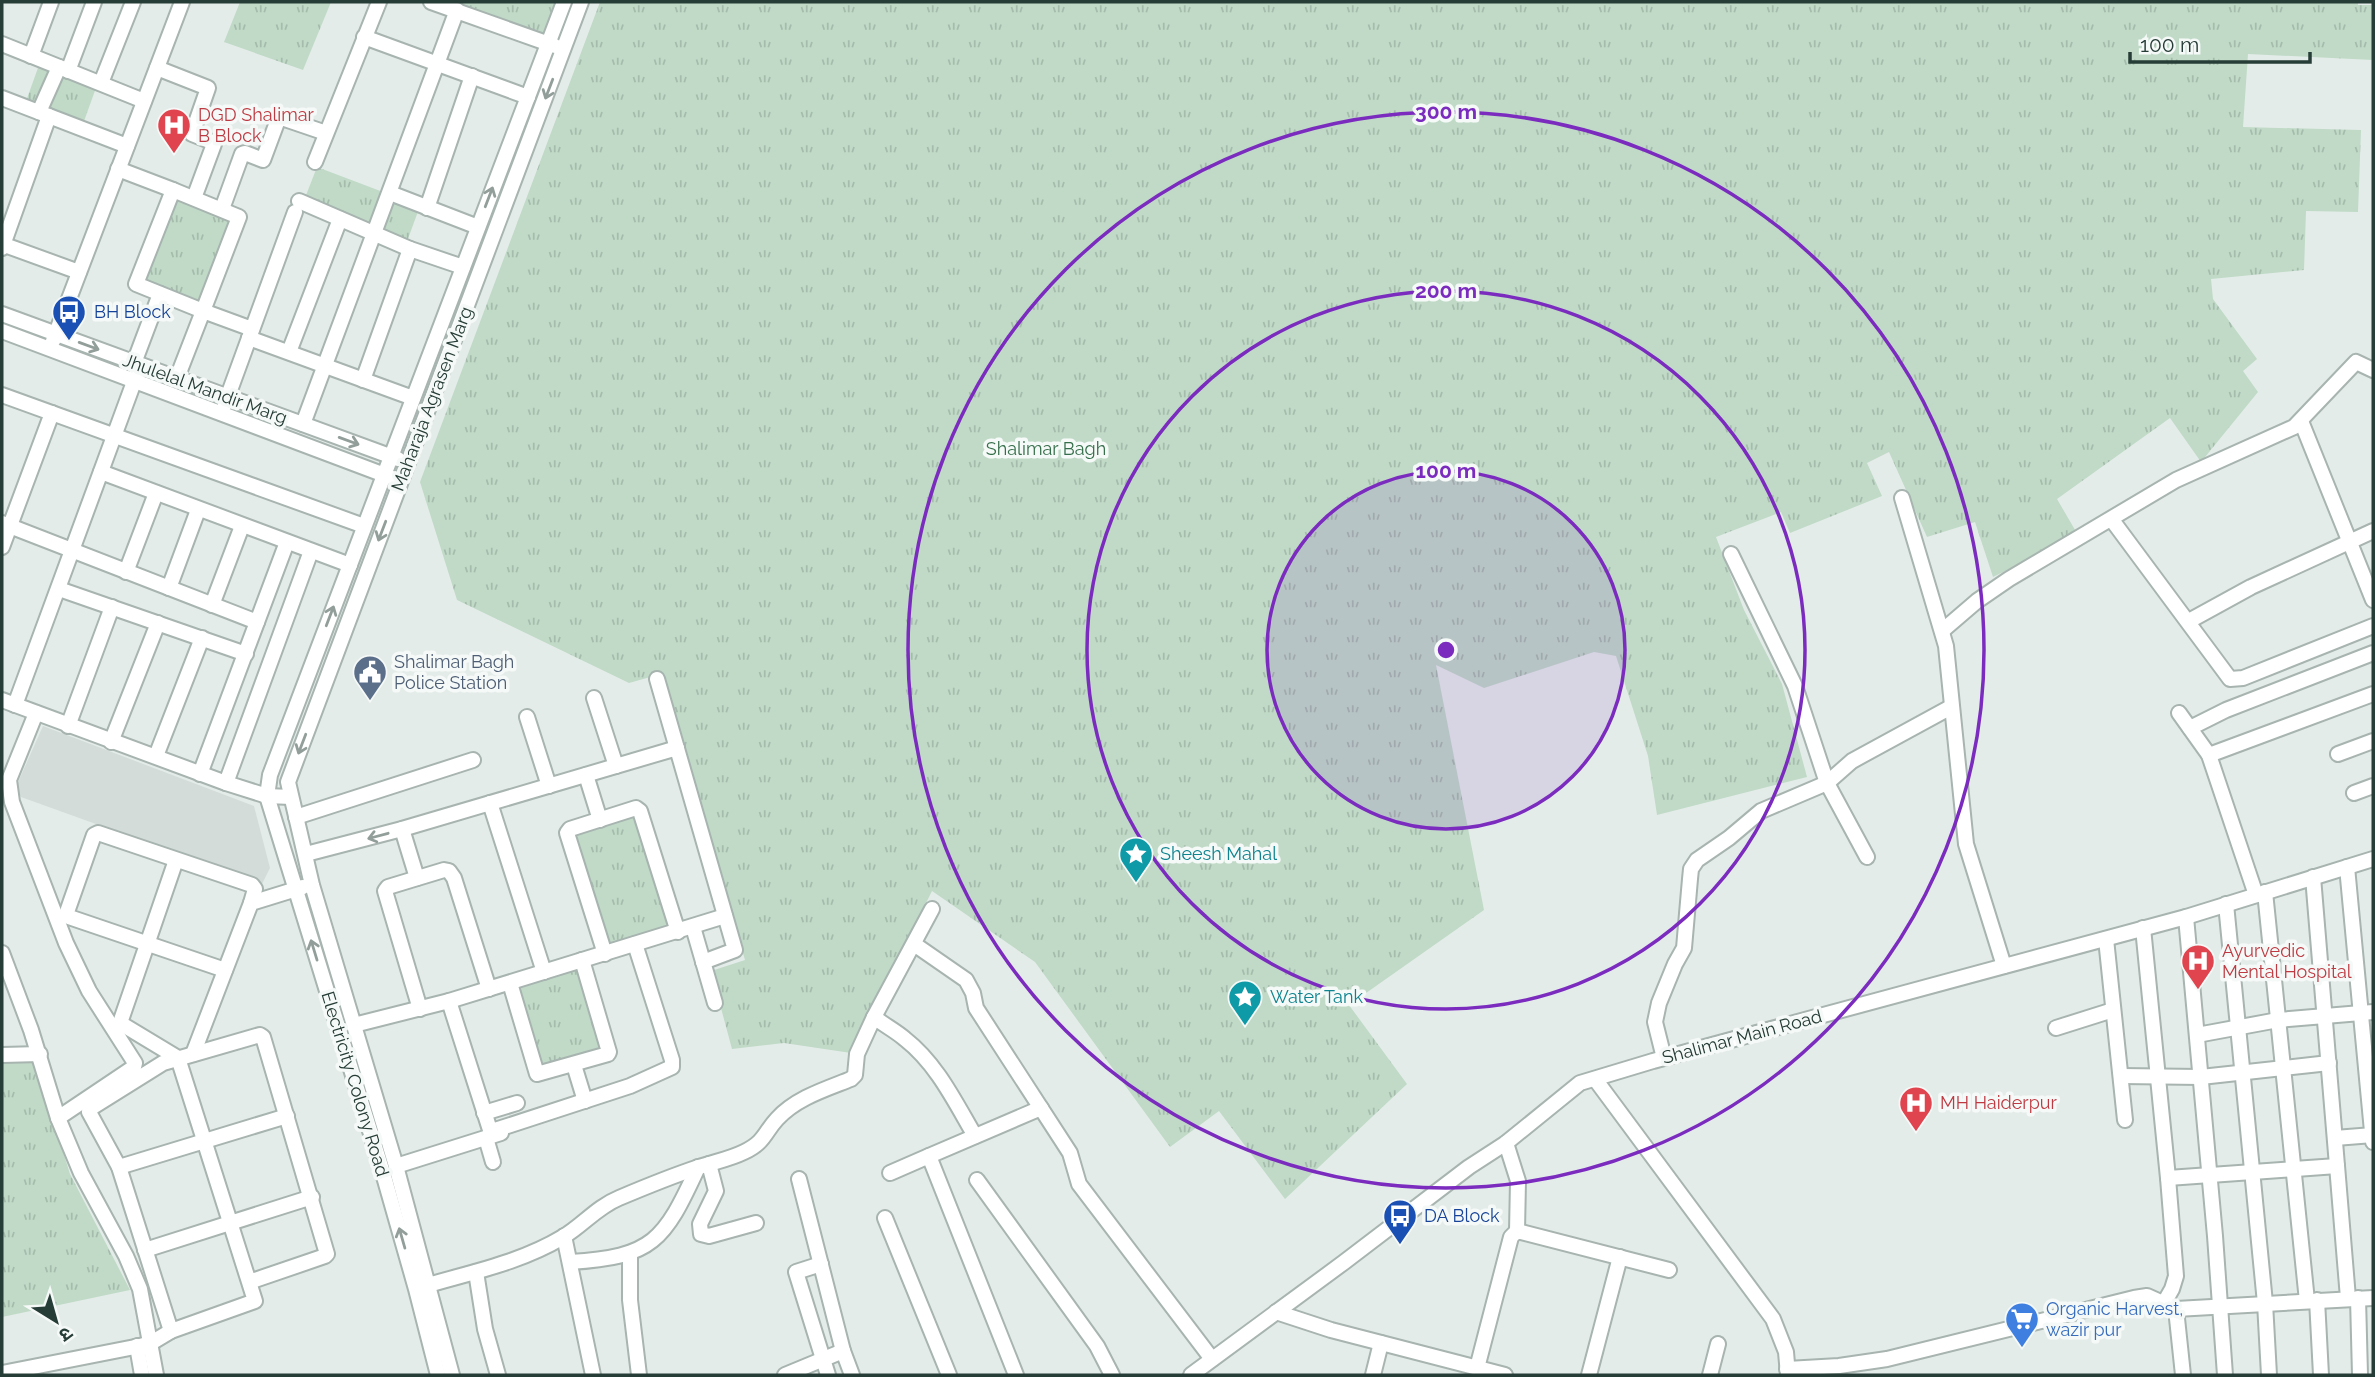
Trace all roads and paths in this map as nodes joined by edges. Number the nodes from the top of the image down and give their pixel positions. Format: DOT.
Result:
graph roads {
  1 [pos="51,2"];
  2 [pos="94,2"];
  3 [pos="133,2"];
  4 [pos="182,2"];
  5 [pos="379,2"];
  6 [pos="431,2"];
  7 [pos="564,2"];
  8 [pos="581,2"];
  9 [pos="457,10"];
  10 [pos="364,37"];
  11 [pos="2,44"];
  12 [pos="548,44"];
  13 [pos="563,49"];
  14 [pos="31,56"];
  15 [pos="438,63"];
  16 [pos="157,68"];
  17 [pos="64,69"];
  18 [pos="472,76"];
  19 [pos="101,83"];
  20 [pos="528,97"];
  21 [pos="2,98"];
  22 [pos="145,101"];
  23 [pos="44,114"];
  24 [pos="326,133"];
  25 [pos="127,146"];
  26 [pos="315,162"];
  27 [pos="118,169"];
  28 [pos="173,190"];
  29 [pos="390,193"];
  30 [pos="194,198"];
  31 [pos="427,208"];
  32 [pos="222,209"];
  33 [pos="340,219"];
  34 [pos="478,227"];
  35 [pos="374,234"];
  36 [pos="2,245"];
  37 [pos="410,249"];
  38 [pos="484,259"];
  39 [pos="465,260"];
  40 [pos="79,272"];
  41 [pos="160,294"];
  42 [pos="203,311"];
  43 [pos="2,314"];
  44 [pos="2,331"];
  45 [pos="251,333"];
  46 [pos="56,334"];
  47 [pos="50,349"];
  48 [pos="289,352"];
  49 [pos="137,364"];
  50 [pos="326,366"];
  51 [pos="2373,370"];
  52 [pos="177,378"];
  53 [pos="135,380"];
  54 [pos="363,380"];
  55 [pos="2,395"];
  56 [pos="228,397"];
  57 [pos="413,398"];
  58 [pos="51,413"];
  59 [pos="222,413"];
  60 [pos="2301,421"];
  61 [pos="303,424"];
  62 [pos="114,435"];
  63 [pos="391,456"];
  64 [pos="408,462"];
  65 [pos="101,472"];
  66 [pos="384,475"];
  67 [pos="401,481"];
  68 [pos="156,493"];
  69 [pos="1902,498"];
  70 [pos="198,510"];
  71 [pos="2112,520"];
  72 [pos="6,525"];
  73 [pos="242,526"];
  74 [pos="364,526"];
  75 [pos="2373,531"];
  76 [pos="287,542"];
  77 [pos="2351,543"];
  78 [pos="2,547"];
  79 [pos="73,551"];
  80 [pos="312,551"];
  81 [pos="1731,554"];
  82 [pos="350,565"];
  83 [pos="126,572"];
  84 [pos="169,588"];
  85 [pos="59,589"];
  86 [pos="2373,600"];
  87 [pos="212,605"];
  88 [pos="112,607"];
  89 [pos="2189,621"];
  90 [pos="257,622"];
  91 [pos="158,623"];
  92 [pos="2373,626"];
  93 [pos="1942,631"];
  94 [pos="202,638"];
  95 [pos="2373,653"];
  96 [pos="246,654"];
  97 [pos="316,654"];
  98 [pos="334,661"];
  99 [pos="657,679"];
  100 [pos="2373,694"];
  101 [pos="594,698"];
  102 [pos="8,703"];
  103 [pos="1951,707"];
  104 [pos="36,713"];
  105 [pos="2179,713"];
  106 [pos="527,718"];
  107 [pos="68,726"];
  108 [pos="2190,728"];
  109 [pos="111,741"];
  110 [pos="2373,741"];
  111 [pos="677,748"];
  112 [pos="2338,754"];
  113 [pos="2208,755"];
  114 [pos="156,756"];
  115 [pos="473,760"];
  116 [pos="616,766"];
  117 [pos="200,774"];
  118 [pos="586,775"];
  119 [pos="226,783"];
  120 [pos="1827,783"];
  121 [pos="549,786"];
  122 [pos="2373,786"];
  123 [pos="2354,793"];
  124 [pos="267,796"];
  125 [pos="290,797"];
  126 [pos="490,803"];
  127 [pos="296,817"];
  128 [pos="600,820"];
  129 [pos="402,829"];
  130 [pos="306,854"];
  131 [pos="1867,857"];
  132 [pos="2373,859"];
  133 [pos="176,860"];
  134 [pos="2347,867"];
  135 [pos="2313,877"];
  136 [pos="417,878"];
  137 [pos="312,885"];
  138 [pos="295,888"];
  139 [pos="2261,893"];
  140 [pos="251,903"];
  141 [pos="2226,904"];
  142 [pos="932,909"];
  143 [pos="725,916"];
  144 [pos="2186,917"];
  145 [pos="2143,928"];
  146 [pos="686,929"];
  147 [pos="2106,939"];
  148 [pos="147,943"];
  149 [pos="635,944"];
  150 [pos="914,944"];
  151 [pos="2,953"];
  152 [pos="605,954"];
  153 [pos="582,960"];
  154 [pos="703,962"];
  155 [pos="2004,966"];
  156 [pos="225,970"];
  157 [pos="544,972"];
  158 [pos="510,983"];
  159 [pos="489,989"];
  160 [pos="449,1001"];
  161 [pos="715,1003"];
  162 [pos="420,1009"];
  163 [pos="2113,1010"];
  164 [pos="2367,1013"];
  165 [pos="2325,1016"];
  166 [pos="874,1017"];
  167 [pos="2278,1020"];
  168 [pos="354,1025"];
  169 [pos="2056,1028"];
  170 [pos="2238,1028"];
  171 [pos="2197,1035"];
  172 [pos="40,1054"];
  173 [pos="2,1055"];
  174 [pos="186,1056"];
  175 [pos="1664,1058"];
  176 [pos="2329,1063"];
  177 [pos="574,1065"];
  178 [pos="2283,1068"];
  179 [pos="2242,1073"];
  180 [pos="2158,1075"];
  181 [pos="2120,1076"];
  182 [pos="2201,1077"];
  183 [pos="1595,1079"];
  184 [pos="666,1082"];
  185 [pos="585,1101"];
  186 [pos="517,1102"];
  187 [pos="1041,1108"];
  188 [pos="484,1113"];
  189 [pos="287,1116"];
  190 [pos="58,1118"];
  191 [pos="2125,1121"];
  192 [pos="2373,1135"];
  193 [pos="975,1136"];
  194 [pos="486,1138"];
  195 [pos="2335,1138"];
  196 [pos="205,1141"];
  197 [pos="2373,1142"];
  198 [pos="1506,1143"];
  199 [pos="929,1156"];
  200 [pos="493,1162"];
  201 [pos="396,1166"];
  202 [pos="703,1166"];
  203 [pos="2337,1166"];
  204 [pos="118,1167"];
  205 [pos="2293,1169"];
  206 [pos="2252,1172"];
  207 [pos="890,1173"];
  208 [pos="2210,1175"];
  209 [pos="2168,1178"];
  210 [pos="799,1180"];
  211 [pos="976,1180"];
  212 [pos="312,1197"];
  213 [pos="885,1218"];
  214 [pos="230,1223"];
  215 [pos="756,1223"];
  216 [pos="1517,1231"];
  217 [pos="564,1236"];
  218 [pos="145,1250"];
  219 [pos="630,1253"];
  220 [pos="1620,1257"];
  221 [pos="569,1262"];
  222 [pos="821,1264"];
  223 [pos="1669,1269"];
  224 [pos="476,1272"];
  225 [pos="249,1282"];
  226 [pos="421,1287"];
  227 [pos="2360,1298"];
  228 [pos="2312,1301"];
  229 [pos="2265,1303"];
  230 [pos="2170,1306"];
  231 [pos="2220,1306"];
  232 [pos="1276,1312"];
  233 [pos="172,1331"];
  234 [pos="1381,1343"];
  235 [pos="1718,1344"];
  236 [pos="144,1345"];
  237 [pos="843,1351"];
  238 [pos="1212,1359"];
  239 [pos="822,1360"];
  240 [pos="1477,1368"];
  241 [pos="1788,1372"];
  242 [pos="9,1373"];
  243 [pos="1195,1374"];
  244 [pos="142,1375"];
  245 [pos="156,1375"];
  246 [pos="438,1375"];
  247 [pos="452,1375"];
  248 [pos="498,1375"];
  249 [pos="593,1375"];
  250 [pos="639,1375"];
  251 [pos="785,1375"];
  252 [pos="828,1375"];
  253 [pos="852,1375"];
  254 [pos="948,1375"];
  255 [pos="1016,1375"];
  256 [pos="1112,1375"];
  257 [pos="1373,1375"];
  258 [pos="1505,1375"];
  259 [pos="1589,1375"];
  260 [pos="1710,1375"];
  261 [pos="2183,1375"];
  262 [pos="2225,1375"];
  263 [pos="2269,1375"];
  264 [pos="2321,1375"];
  265 [pos="2360,1375"];
  1 -- 14 [label="street"];
  2 -- 17 [label="street"];
  3 -- 19 [label="street"];
  4 -- 16 [label="street"];
  5 -- 10 [label="street"];
  6 -- 9 [label="street"];
  7 -- 12 [label="street, Maharaja Agrasen Marg"];
  8 -- 13 [label="street, Maharaja Agrasen Marg"];
  9 -- 12 [label="street"];
  9 -- 15 [label="street"];
  10 -- 15 [label="street"];
  10 -- 24 [label="street"];
  11 -- 14 [label="street"];
  12 -- 13 [label="street"];
  12 -- 20 [label="street, Maharaja Agrasen Marg"];
  13 -- 38 [label="street, Maharaja Agrasen Marg, one-way"];
  14 -- 17 [label="street"];
  15 -- 18 [label="street"];
  15 -- 29 [label="street"];
  16 -- 22 [label="street"];
  16 -- 30 [label="street"];
  17 -- 19 [label="street"];
  17 -- 23 [label="street"];
  18 -- 20 [label="street"];
  18 -- 31 [label="street"];
  19 -- 22 [label="street"];
  34 -- 20 [label="street, Maharaja Agrasen Marg, one-way"];
  21 -- 23 [label="street"];
  22 -- 25 [label="street"];
  23 -- 25 [label="street"];
  23 -- 36 [label="street"];
  24 -- 26 [label="street"];
  24 -- 32 [label="street"];
  25 -- 27 [label="street"];
  27 -- 28 [label="street"];
  27 -- 40 [label="street"];
  28 -- 30 [label="street"];
  28 -- 41 [label="street"];
  29 -- 31 [label="street"];
  29 -- 35 [label="street"];
  30 -- 32 [label="street"];
  31 -- 34 [label="street"];
  32 -- 42 [label="street"];
  33 -- 35 [label="street"];
  33 -- 45 [label="street"];
  33 -- 48 [label="street"];
  34 -- 39 [label="street, Maharaja Agrasen Marg"];
  35 -- 37 [label="street"];
  35 -- 50 [label="street"];
  36 -- 40 [label="street"];
  37 -- 39 [label="street"];
  37 -- 54 [label="street"];
  38 -- 39 [label="street"];
  38 -- 64 [label="street, Maharaja Agrasen Marg"];
  39 -- 57 [label="street, Maharaja Agrasen Marg"];
  40 -- 46 [label="street"];
  41 -- 42 [label="street"];
  41 -- 49 [label="street"];
  42 -- 45 [label="street"];
  42 -- 52 [label="street"];
  43 -- 46 [label="street, Jhulelal Mandir Marg"];
  44 -- 47 [label="street, Jhulelal Mandir Marg"];
  45 -- 48 [label="street"];
  45 -- 56 [label="street"];
  46 -- 47 [label="street"];
  46 -- 49 [label="street, Jhulelal Mandir Marg, one-way"];
  47 -- 53 [label="street, Jhulelal Mandir Marg"];
  48 -- 50 [label="street"];
  49 -- 52 [label="street, Jhulelal Mandir Marg"];
  49 -- 53 [label="street"];
  50 -- 54 [label="street"];
  50 -- 61 [label="street"];
  51 -- 60 [label="street"];
  52 -- 56 [label="street, Jhulelal Mandir Marg"];
  53 -- 59 [label="street, Jhulelal Mandir Marg"];
  53 -- 62 [label="street"];
  54 -- 57 [label="street"];
  55 -- 58 [label="street"];
  56 -- 59 [label="street"];
  56 -- 61 [label="street, Jhulelal Mandir Marg"];
  57 -- 63 [label="street, Maharaja Agrasen Marg"];
  58 -- 62 [label="street"];
  58 -- 72 [label="street"];
  59 -- 66 [label="street, Jhulelal Mandir Marg"];
  60 -- 71 [label="street"];
  60 -- 77 [label="street"];
  61 -- 63 [label="street, Jhulelal Mandir Marg, one-way"];
  62 -- 65 [label="street"];
  62 -- 74 [label="street"];
  63 -- 64 [label="street, Jhulelal Mandir Marg"];
  63 -- 66 [label="street, Maharaja Agrasen Marg"];
  64 -- 67 [label="street, Maharaja Agrasen Marg"];
  65 -- 68 [label="street"];
  65 -- 79 [label="street"];
  66 -- 67 [label="street, Jhulelal Mandir Marg"];
  66 -- 74 [label="street, Maharaja Agrasen Marg"];
  67 -- 98 [label="street, Maharaja Agrasen Marg, one-way"];
  68 -- 70 [label="street"];
  68 -- 83 [label="street"];
  69 -- 93 [label="street"];
  70 -- 73 [label="street"];
  70 -- 84 [label="street"];
  71 -- 89 [label="street"];
  71 -- 93 [label="street"];
  72 -- 78 [label="street"];
  72 -- 79 [label="street"];
  73 -- 76 [label="street"];
  73 -- 87 [label="street"];
  74 -- 82 [label="street, Maharaja Agrasen Marg"];
  75 -- 77 [label="street"];
  76 -- 80 [label="street"];
  76 -- 90 [label="street"];
  77 -- 86 [label="street"];
  77 -- 89 [label="street"];
  79 -- 83 [label="street"];
  79 -- 85 [label="street"];
  80 -- 82 [label="street"];
  80 -- 119 [label="street"];
  81 -- 120 [label="street"];
  97 -- 82 [label="street, Maharaja Agrasen Marg, one-way"];
  83 -- 84 [label="street"];
  84 -- 87 [label="street"];
  85 -- 88 [label="street"];
  85 -- 102 [label="street"];
  87 -- 90 [label="street"];
  88 -- 91 [label="street"];
  88 -- 107 [label="street"];
  89 -- 92 [label="street"];
  90 -- 96 [label="street"];
  91 -- 94 [label="street"];
  91 -- 109 [label="street"];
  93 -- 103 [label="street"];
  94 -- 96 [label="street"];
  94 -- 114 [label="street"];
  95 -- 108 [label="street"];
  96 -- 117 [label="street"];
  97 -- 98 [label="street"];
  97 -- 124 [label="street, Maharaja Agrasen Marg"];
  98 -- 125 [label="street, Maharaja Agrasen Marg, one-way"];
  99 -- 111 [label="street"];
  100 -- 113 [label="street"];
  101 -- 116 [label="street"];
  102 -- 104 [label="street"];
  103 -- 120 [label="street"];
  103 -- 155 [label="street"];
  104 -- 107 [label="street"];
  104 -- 190 [label="street"];
  105 -- 108 [label="street"];
  106 -- 121 [label="street"];
  107 -- 109 [label="street"];
  108 -- 113 [label="street"];
  109 -- 114 [label="street"];
  110 -- 112 [label="street"];
  111 -- 116 [label="street"];
  111 -- 143 [label="street"];
  113 -- 139 [label="street"];
  114 -- 117 [label="street"];
  115 -- 127 [label="street"];
  116 -- 118 [label="street"];
  117 -- 119 [label="street"];
  118 -- 121 [label="street"];
  118 -- 128 [label="street"];
  119 -- 124 [label="street"];
  120 -- 131 [label="street"];
  120 -- 175 [label="street"];
  121 -- 126 [label="street"];
  122 -- 123 [label="street"];
  124 -- 125 [label="street"];
  124 -- 138 [label="street, Electricity Colony Road"];
  125 -- 127 [label="street, Electricity Colony Road"];
  126 -- 129 [label="street"];
  126 -- 157 [label="street"];
  127 -- 130 [label="street, Electricity Colony Road"];
  128 -- 146 [label="street"];
  128 -- 152 [label="street"];
  129 -- 130 [label="street, one-way"];
  129 -- 136 [label="street"];
  130 -- 137 [label="street, Electricity Colony Road"];
  132 -- 134 [label="street, Shalimar Main Road"];
  133 -- 140 [label="street"];
  133 -- 148 [label="street"];
  133 -- 148 [label="street"];
  134 -- 135 [label="street, Shalimar Main Road"];
  134 -- 164 [label="street"];
  135 -- 139 [label="street, Shalimar Main Road"];
  135 -- 165 [label="street"];
  136 -- 159 [label="street"];
  136 -- 162 [label="street"];
  137 -- 138 [label="street"];
  137 -- 168 [label="street, Electricity Colony Road"];
  138 -- 140 [label="street"];
  226 -- 138 [label="street, Electricity Colony Road, one-way"];
  139 -- 141 [label="street, Shalimar Main Road"];
  139 -- 167 [label="street"];
  140 -- 156 [label="street"];
  141 -- 144 [label="street, Shalimar Main Road"];
  141 -- 170 [label="street"];
  142 -- 150 [label="street"];
  143 -- 146 [label="street"];
  143 -- 154 [label="street"];
  144 -- 145 [label="street, Shalimar Main Road"];
  144 -- 171 [label="street"];
  145 -- 147 [label="street, Shalimar Main Road"];
  145 -- 180 [label="street"];
  146 -- 149 [label="street"];
  146 -- 154 [label="street"];
  147 -- 155 [label="street, Shalimar Main Road"];
  147 -- 163 [label="street"];
  148 -- 156 [label="street"];
  148 -- 174 [label="street"];
  149 -- 152 [label="street"];
  149 -- 185 [label="street"];
  150 -- 166 [label="street"];
  150 -- 187 [label="street"];
  151 -- 172 [label="street"];
  152 -- 153 [label="street"];
  153 -- 157 [label="street"];
  153 -- 177 [label="street"];
  154 -- 161 [label="street"];
  155 -- 175 [label="street, Shalimar Main Road"];
  156 -- 174 [label="street"];
  157 -- 158 [label="street"];
  158 -- 159 [label="street"];
  158 -- 177 [label="street"];
  159 -- 160 [label="street"];
  160 -- 162 [label="street"];
  160 -- 188 [label="street"];
  162 -- 168 [label="street"];
  163 -- 169 [label="street"];
  163 -- 181 [label="street"];
  164 -- 165 [label="street"];
  164 -- 192 [label="street"];
  165 -- 167 [label="street"];
  165 -- 176 [label="street"];
  166 -- 193 [label="street"];
  166 -- 202 [label="street"];
  167 -- 170 [label="street"];
  167 -- 178 [label="street"];
  168 -- 201 [label="street, Electricity Colony Road"];
  170 -- 171 [label="street"];
  170 -- 179 [label="street"];
  171 -- 182 [label="street"];
  172 -- 173 [label="street"];
  172 -- 190 [label="street"];
  174 -- 189 [label="street"];
  174 -- 196 [label="street"];
  174 -- 204 [label="street"];
  175 -- 183 [label="street, Shalimar Main Road"];
  176 -- 178 [label="street"];
  176 -- 195 [label="street"];
  177 -- 185 [label="street"];
  178 -- 179 [label="street"];
  178 -- 205 [label="street"];
  179 -- 182 [label="street"];
  179 -- 206 [label="street"];
  180 -- 181 [label="street"];
  180 -- 182 [label="street"];
  180 -- 209 [label="street"];
  181 -- 191 [label="street"];
  182 -- 208 [label="street"];
  183 -- 198 [label="street, Shalimar Main Road"];
  183 -- 241 [label="street"];
  184 -- 194 [label="street"];
  185 -- 188 [label="street"];
  186 -- 188 [label="street"];
  187 -- 193 [label="street"];
  187 -- 238 [label="street"];
  189 -- 196 [label="street"];
  189 -- 212 [label="street"];
  190 -- 236 [label="street"];
  192 -- 195 [label="street"];
  192 -- 197 [label="street"];
  193 -- 199 [label="street"];
  194 -- 200 [label="street"];
  194 -- 201 [label="street"];
  195 -- 203 [label="street"];
  196 -- 204 [label="street"];
  196 -- 214 [label="street"];
  198 -- 216 [label="street"];
  198 -- 232 [label="street, Shalimar Main Road"];
  199 -- 207 [label="street"];
  199 -- 255 [label="street"];
  201 -- 226 [label="street, Electricity Colony Road"];
  202 -- 215 [label="street"];
  202 -- 217 [label="street"];
  202 -- 219 [label="street"];
  203 -- 205 [label="street"];
  203 -- 227 [label="street"];
  204 -- 218 [label="street"];
  205 -- 206 [label="street"];
  205 -- 228 [label="street"];
  206 -- 208 [label="street"];
  206 -- 229 [label="street"];
  208 -- 209 [label="street"];
  208 -- 231 [label="street"];
  209 -- 230 [label="street"];
  210 -- 222 [label="street"];
  211 -- 256 [label="street"];
  212 -- 214 [label="street"];
  212 -- 225 [label="street"];
  213 -- 254 [label="street"];
  214 -- 218 [label="street"];
  214 -- 225 [label="street"];
  216 -- 220 [label="street"];
  216 -- 240 [label="street"];
  217 -- 221 [label="street"];
  217 -- 224 [label="street"];
  218 -- 233 [label="street"];
  219 -- 221 [label="street"];
  219 -- 250 [label="street"];
  220 -- 223 [label="street"];
  220 -- 259 [label="street"];
  221 -- 249 [label="street"];
  222 -- 237 [label="street"];
  222 -- 239 [label="street"];
  224 -- 226 [label="street"];
  224 -- 248 [label="street"];
  225 -- 233 [label="street"];
  226 -- 246 [label="street, Electricity Colony Road"];
  226 -- 247 [label="street, Electricity Colony Road"];
  227 -- 228 [label="street"];
  227 -- 265 [label="street"];
  228 -- 229 [label="street"];
  228 -- 264 [label="street"];
  229 -- 231 [label="street"];
  229 -- 263 [label="street"];
  230 -- 231 [label="street"];
  230 -- 241 [label="street"];
  230 -- 261 [label="street"];
  231 -- 262 [label="street"];
  232 -- 234 [label="street"];
  232 -- 238 [label="street, Shalimar Main Road"];
  233 -- 236 [label="street"];
  234 -- 240 [label="street"];
  234 -- 257 [label="street"];
  235 -- 260 [label="street"];
  236 -- 242 [label="street"];
  236 -- 244 [label="street"];
  236 -- 245 [label="street"];
  237 -- 239 [label="street"];
  237 -- 253 [label="street"];
  238 -- 243 [label="street, Shalimar Main Road"];
  239 -- 251 [label="street"];
  239 -- 252 [label="street"];
  240 -- 258 [label="street"];
}
